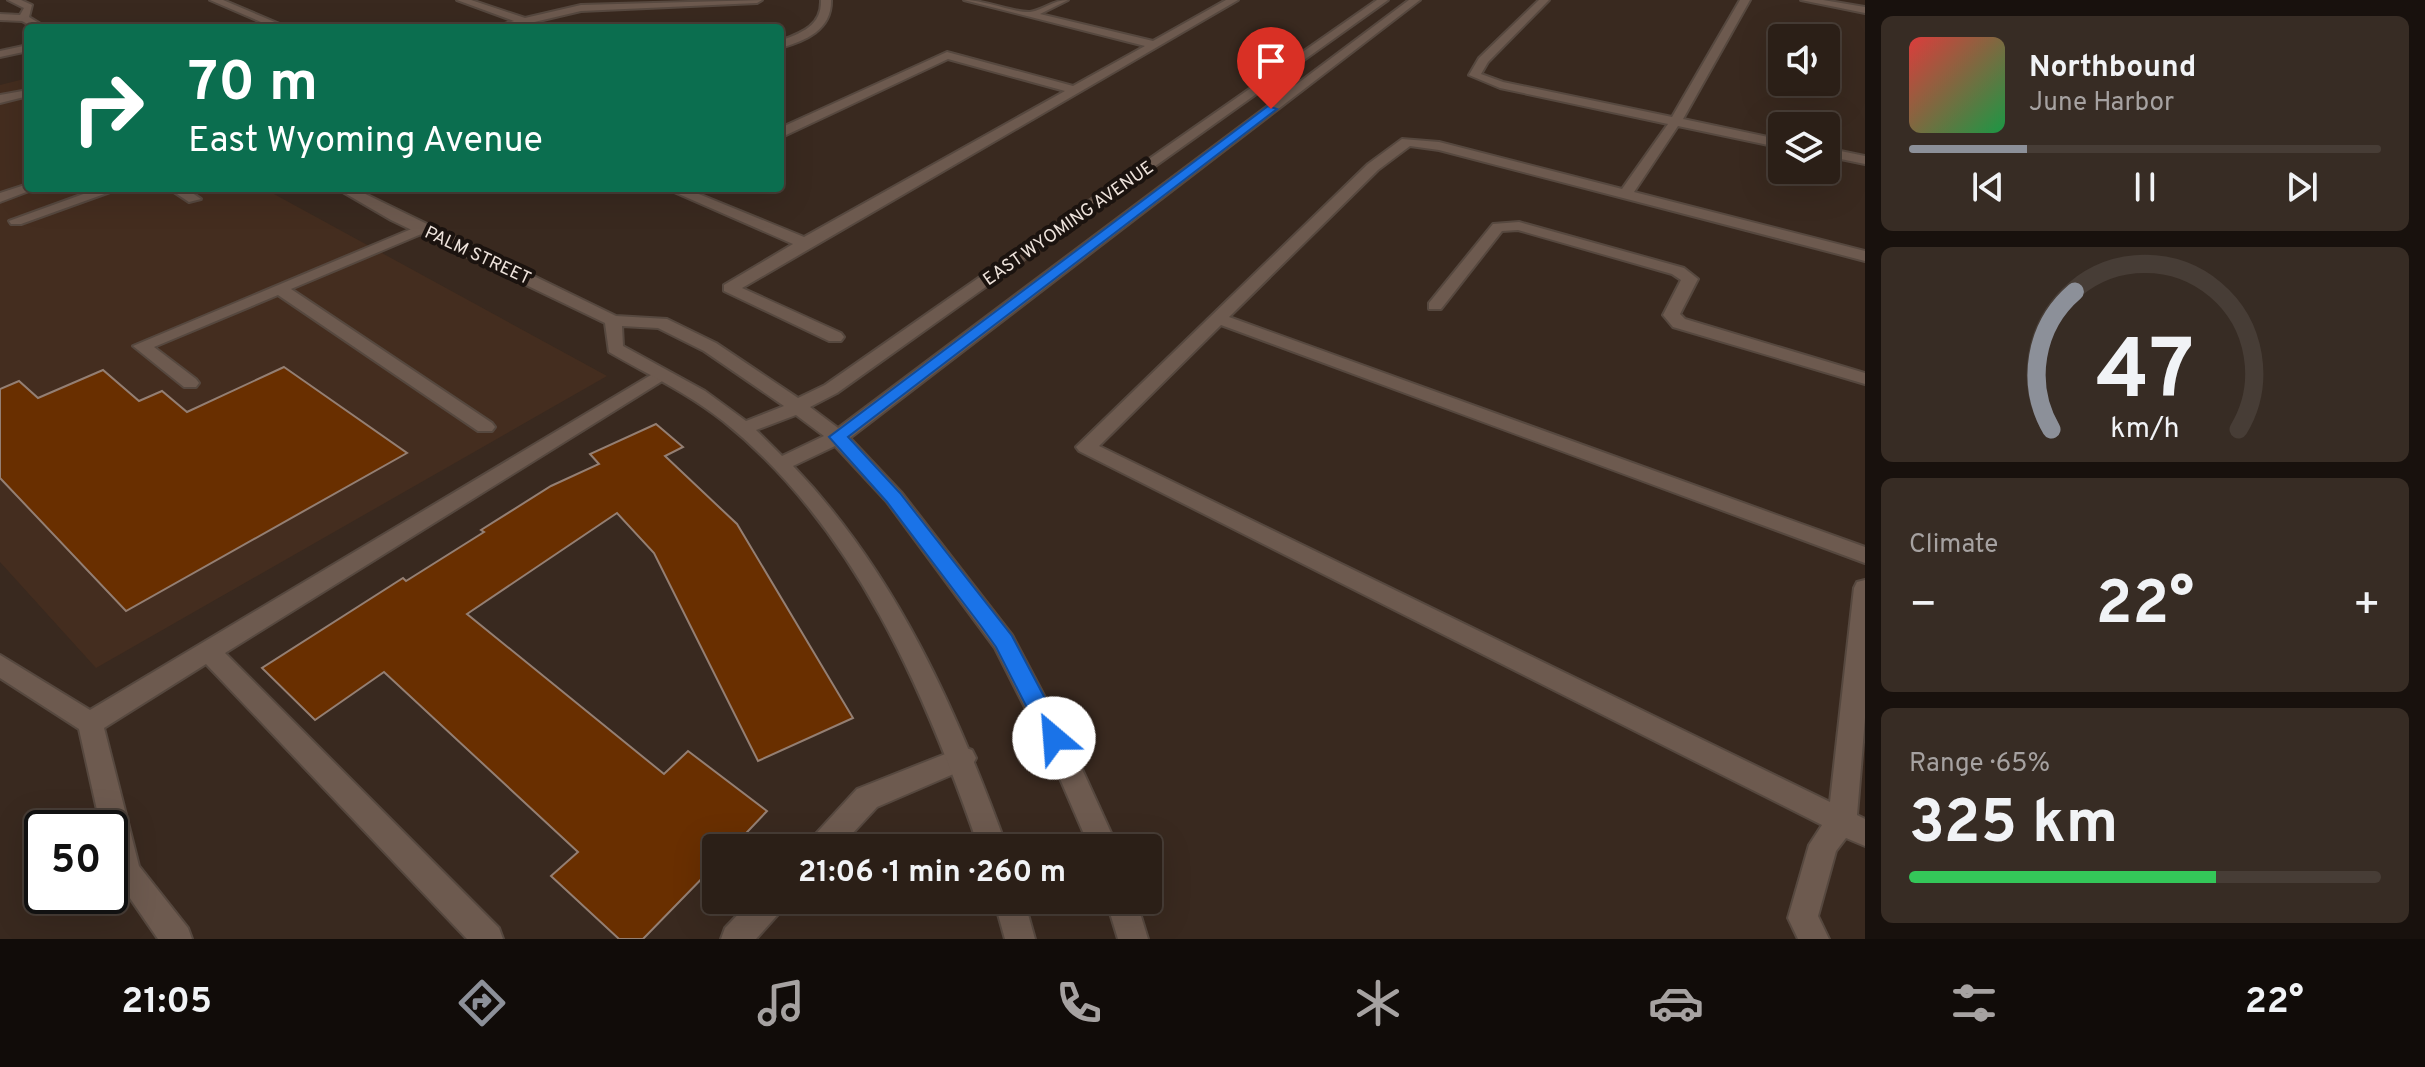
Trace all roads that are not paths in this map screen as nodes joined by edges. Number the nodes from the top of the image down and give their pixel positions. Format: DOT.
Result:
graph roads {
  1 [pos="13,0"];
  2 [pos="215,0"];
  3 [pos="462,0"];
  4 [pos="757,0"];
  5 [pos="826,0"];
  6 [pos="969,0"];
  7 [pos="1063,0"];
  8 [pos="1233,0"];
  9 [pos="1383,0"];
  10 [pos="1415,0"];
  11 [pos="1544,0"];
  12 [pos="1745,0"];
  13 [pos="1806,0"];
  14 [pos="1865,10"];
  15 [pos="1031,15"];
  16 [pos="0,17"];
  17 [pos="24,18"];
  18 [pos="521,20"];
  19 [pos="35,24"];
  20 [pos="274,24"];
  21 [pos="508,24"];
  22 [pos="784,43"];
  23 [pos="1155,45"];
  24 [pos="24,49"];
  25 [pos="0,54"];
  26 [pos="1075,90"];
  27 [pos="24,94"];
  28 [pos="0,99"];
  29 [pos="1675,122"];
  30 [pos="784,131"];
  31 [pos="1768,141"];
  32 [pos="1840,155"];
  33 [pos="1865,160"];
  34 [pos="24,190"];
  35 [pos="102,192"];
  36 [pos="182,192"];
  37 [pos="351,192"];
  38 [pos="682,192"];
  39 [pos="1626,194"];
  40 [pos="0,198"];
  41 [pos="194,199"];
  42 [pos="16,221"];
  43 [pos="421,229"];
  44 [pos="805,243"];
  45 [pos="1865,256"];
  46 [pos="279,288"];
  47 [pos="1435,306"];
  48 [pos="1220,319"];
  49 [pos="613,321"];
  50 [pos="835,337"];
  51 [pos="661,374"];
  52 [pos="1865,379"];
  53 [pos="190,383"];
  54 [pos="800,407"];
  55 [pos="485,427"];
  56 [pos="742,428"];
  57 [pos="838,437"];
  58 [pos="779,465"];
  59 [pos="1865,555"];
  60 [pos="1865,588"];
  61 [pos="208,651"];
  62 [pos="0,665"];
  63 [pos="90,723"];
  64 [pos="963,758"];
  65 [pos="1854,828"];
  66 [pos="834,834"];
  67 [pos="988,834"];
  68 [pos="1098,834"];
  69 [pos="759,914"];
  70 [pos="1013,914"];
  71 [pos="1125,914"];
  72 [pos="177,939"];
  73 [pos="488,939"];
  74 [pos="736,939"];
  75 [pos="1020,939"];
  76 [pos="1133,939"];
  77 [pos="1814,939"];
  1 -- 17 [label="street"];
  2 -- 20 [label="street"];
  3 -- 18 [label="street"];
  4 -- 18 [label="street"];
  5 -- 22 [label="street"];
  6 -- 15 [label="street"];
  7 -- 15 [label="street"];
  8 -- 23 [label="street"];
  9 -- 54 [label="street, EAST WYOMING AVENUE"];
  10 -- 57 [label="street, EAST WYOMING AVENUE"];
  11 -- 29 [label="street"];
  12 -- 29 [label="street"];
  13 -- 14 [label="street"];
  15 -- 23 [label="street"];
  16 -- 17 [label="street"];
  17 -- 19 [label="street"];
  18 -- 21 [label="street"];
  23 -- 26 [label="street"];
  24 -- 25 [label="street"];
  26 -- 30 [label="street"];
  26 -- 44 [label="street"];
  27 -- 28 [label="street"];
  29 -- 31 [label="street"];
  29 -- 39 [label="street"];
  32 -- 33 [label="street"];
  34 -- 40 [label="street"];
  35 -- 42 [label="street"];
  36 -- 41 [label="street"];
  37 -- 43 [label="street, PALM STREET"];
  38 -- 44 [label="street"];
  39 -- 45 [label="street"];
  39 -- 48 [label="street"];
  43 -- 46 [label="street"];
  43 -- 49 [label="street, PALM STREET"];
  44 -- 50 [label="street"];
  46 -- 53 [label="street"];
  46 -- 55 [label="street"];
  47 -- 52 [label="street"];
  48 -- 59 [label="street"];
  48 -- 65 [label="street"];
  49 -- 51 [label="street"];
  49 -- 54 [label="street, PALM STREET"];
  51 -- 56 [label="street"];
  51 -- 61 [label="street"];
  54 -- 56 [label="street, EAST WYOMING AVENUE"];
  54 -- 57 [label="street, PALM STREET"];
  56 -- 58 [label="street"];
  57 -- 58 [label="street, EAST WYOMING AVENUE"];
  57 -- 68 [label="street, PALM STREET"];
  58 -- 64 [label="street"];
  60 -- 65 [label="street"];
  61 -- 63 [label="street"];
  61 -- 73 [label="street"];
  62 -- 63 [label="street"];
  63 -- 72 [label="street"];
  64 -- 66 [label="street"];
  64 -- 67 [label="street"];
  65 -- 77 [label="street"];
  69 -- 74 [label="street"];
  70 -- 75 [label="street"];
  71 -- 76 [label="street"];
}
